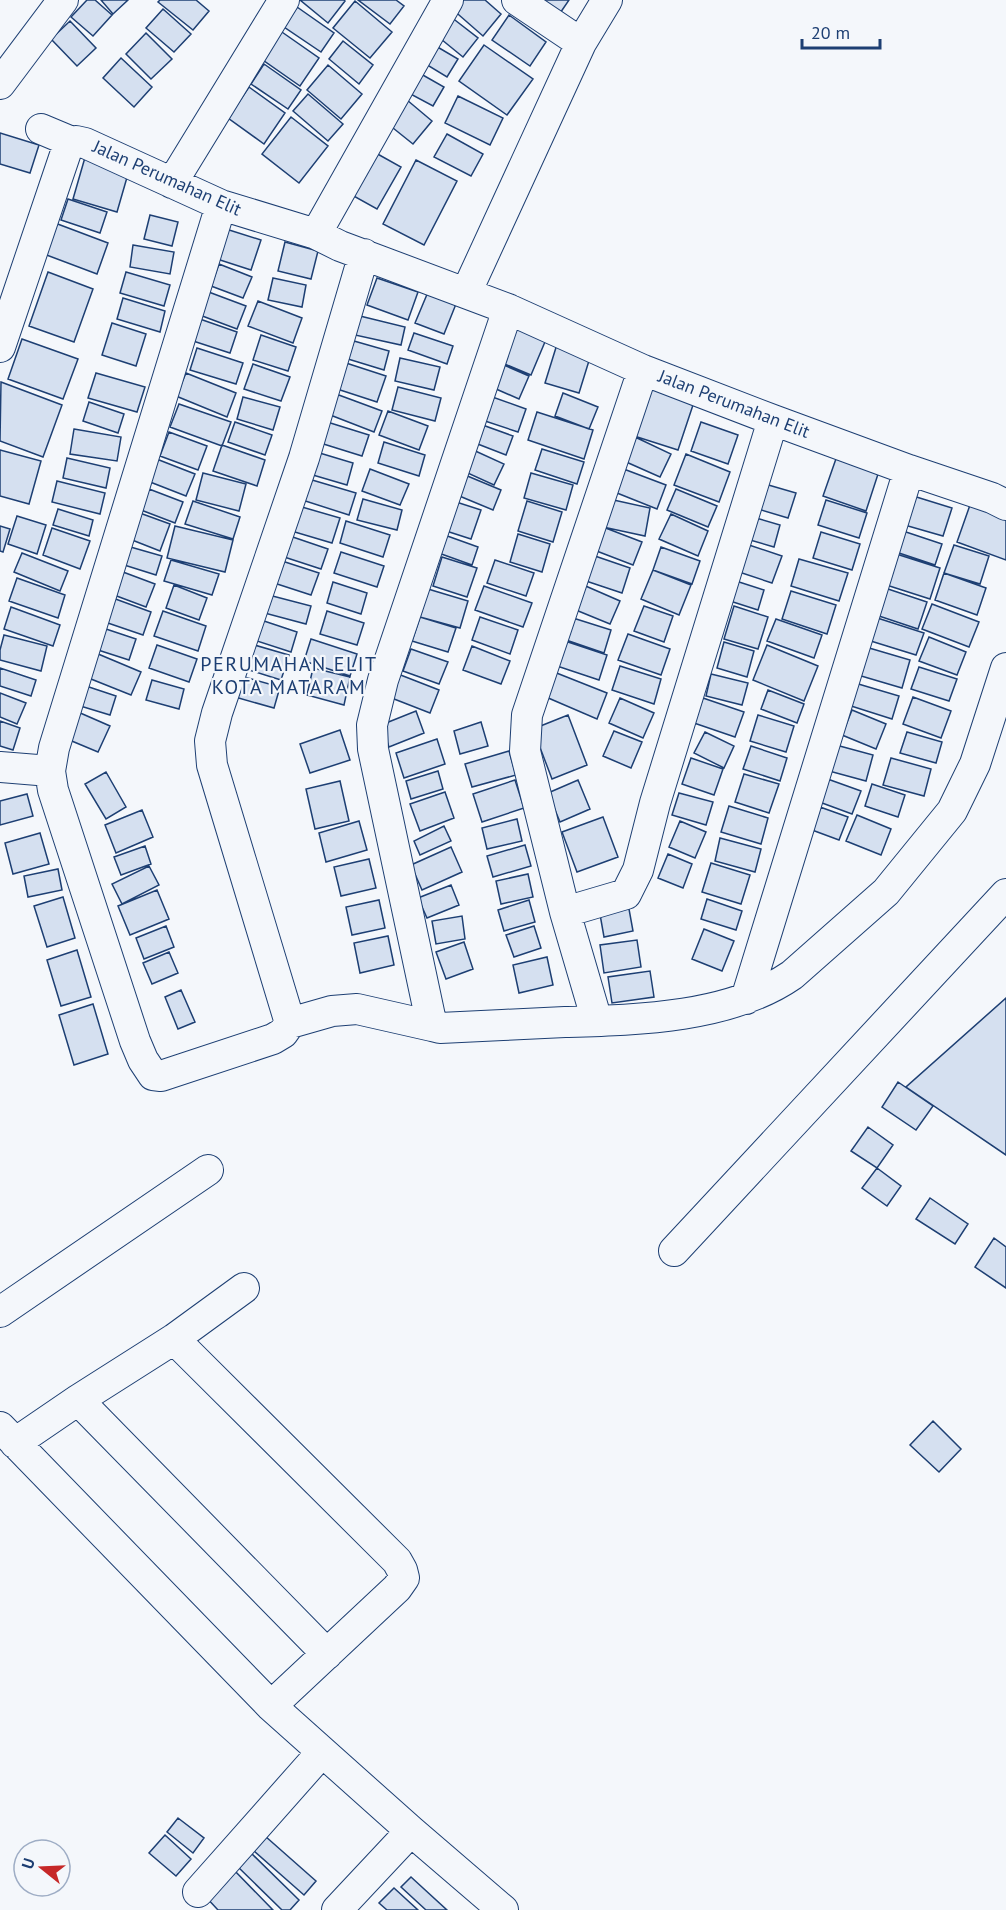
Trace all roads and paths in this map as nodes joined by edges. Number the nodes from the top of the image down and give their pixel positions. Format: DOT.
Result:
graph roads {
  1 [pos="63,0"];
  2 [pos="284,0"];
  3 [pos="448,0"];
  4 [pos="517,0"];
  5 [pos="607,0"];
  6 [pos="581,43"];
  7 [pos="0,84"];
  8 [pos="41,129"];
  9 [pos="72,142"];
  10 [pos="172,183"];
  11 [pos="221,205"];
  12 [pos="316,234"];
  13 [pos="364,254"];
  14 [pos="466,293"];
  15 [pos="508,309"];
  16 [pos="2,329"];
  17 [pos="643,370"];
  18 [pos="773,420"];
  19 [pos="909,470"];
  20 [pos="1006,505"];
  21 [pos="1006,668"];
  22 [pos="0,767"];
  23 [pos="50,771"];
  24 [pos="1006,894"];
  25 [pos="565,912"];
  26 [pos="746,999"];
  27 [pos="597,1021"];
  28 [pos="290,1023"];
  29 [pos="432,1026"];
  30 [pos="208,1170"];
  31 [pos="674,1251"];
  32 [pos="244,1288"];
  33 [pos="0,1312"];
  34 [pos="174,1339"];
  35 [pos="78,1400"];
  36 [pos="7,1435"];
  37 [pos="327,1654"];
  38 [pos="271,1706"];
  39 [pos="322,1752"];
  40 [pos="411,1831"];
  41 [pos="198,1892"];
  42 [pos="337,1910"];
  43 [pos="503,1910"];
  1 -- 7 [label="street"];
  2 -- 10 [label="street"];
  3 -- 12 [label="street"];
  4 -- 6 [label="street"];
  5 -- 6 [label="street"];
  6 -- 14 [label="street"];
  8 -- 9 [label="street"];
  9 -- 10 [label="street, Jalan Perumahan Elit"];
  9 -- 16 [label="street, Jalan Perumahan Elit"];
  10 -- 11 [label="street, Jalan Perumahan Elit"];
  11 -- 12 [label="street, Jalan Perumahan Elit"];
  11 -- 23 [label="street"];
  12 -- 13 [label="street, Jalan Perumahan Elit"];
  13 -- 14 [label="street, Jalan Perumahan Elit"];
  13 -- 28 [label="street"];
  14 -- 15 [label="street, Jalan Perumahan Elit"];
  15 -- 17 [label="street, Jalan Perumahan Elit"];
  15 -- 29 [label="street"];
  17 -- 18 [label="street, Jalan Perumahan Elit"];
  17 -- 25 [label="street"];
  18 -- 19 [label="street, Jalan Perumahan Elit"];
  18 -- 25 [label="street"];
  19 -- 20 [label="street, Jalan Perumahan Elit"];
  19 -- 26 [label="street"];
  21 -- 26 [label="street"];
  22 -- 23 [label="street"];
  23 -- 28 [label="street"];
  24 -- 31 [label="street"];
  25 -- 27 [label="street"];
  26 -- 27 [label="street"];
  27 -- 29 [label="street"];
  28 -- 29 [label="street"];
  30 -- 33 [label="street"];
  32 -- 34 [label="street"];
  34 -- 35 [label="street"];
  34 -- 37 [label="street"];
  35 -- 36 [label="street"];
  35 -- 37 [label="street"];
  36 -- 38 [label="street"];
  37 -- 38 [label="street"];
  38 -- 39 [label="street"];
  39 -- 40 [label="street"];
  39 -- 41 [label="street"];
  40 -- 42 [label="street"];
  40 -- 43 [label="street"];
}
